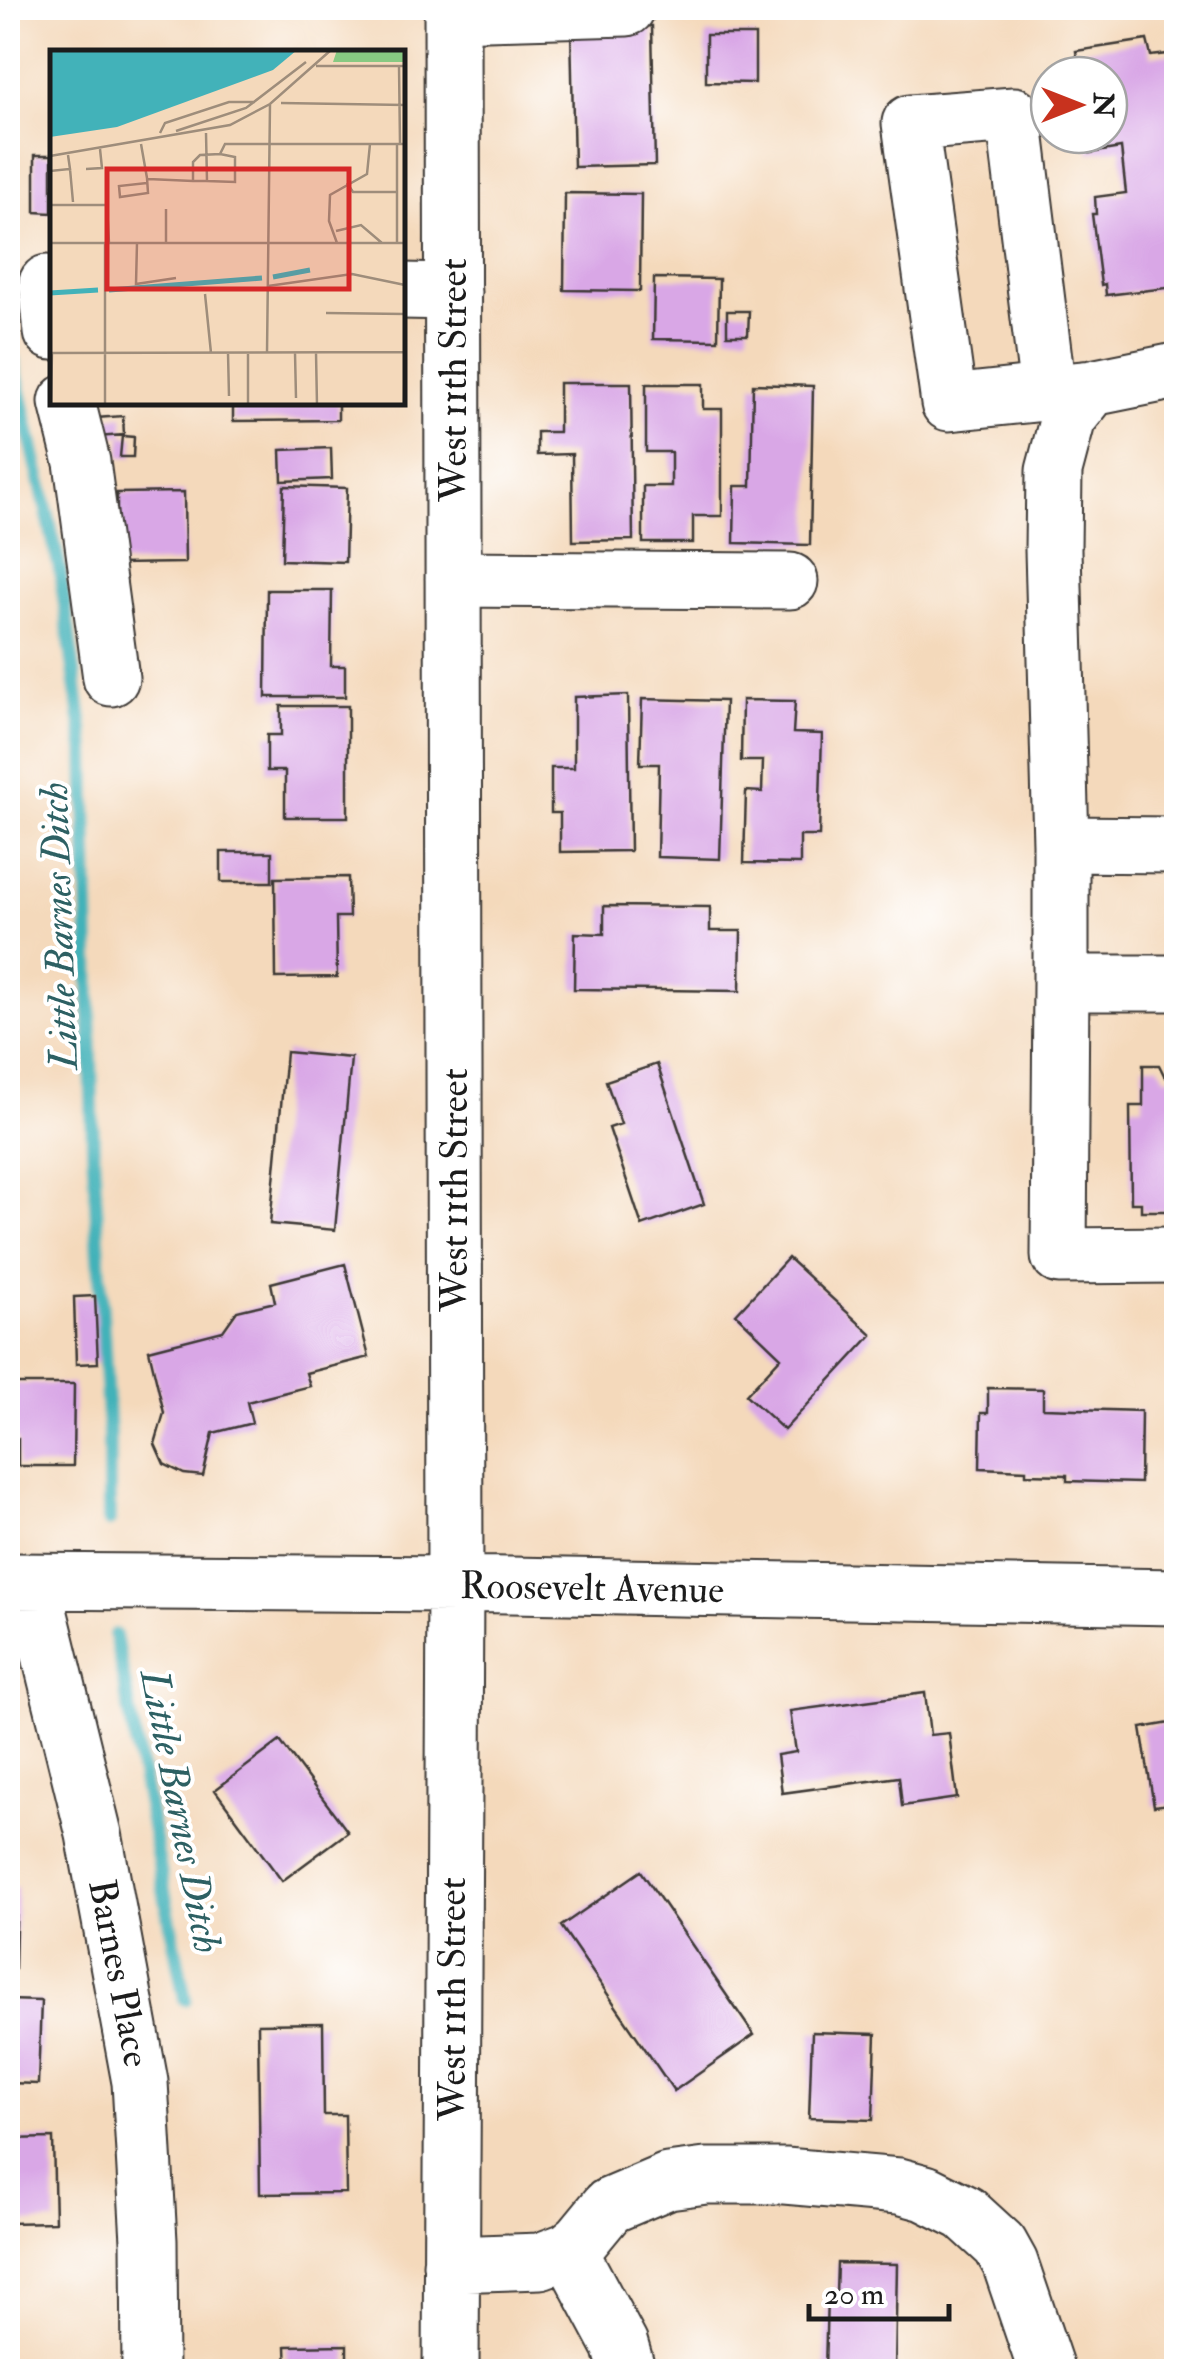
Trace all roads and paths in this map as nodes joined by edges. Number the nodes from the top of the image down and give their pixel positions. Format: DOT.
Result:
graph roads {
  1 [pos="627,8"];
  2 [pos="452,10"];
  3 [pos="50,284"];
  4 [pos="428,291"];
  5 [pos="50,313"];
  6 [pos="1176,371"];
  7 [pos="1070,390"];
  8 [pos="68,405"];
  9 [pos="453,579"];
  10 [pos="790,581"];
  11 [pos="111,678"];
  12 [pos="1060,844"];
  13 [pos="1176,845"];
  14 [pos="1061,983"];
  15 [pos="1176,983"];
  16 [pos="1176,1255"];
  17 [pos="20,1582"];
  18 [pos="455,1584"];
  19 [pos="1176,1596"];
  20 [pos="569,2250"];
  21 [pos="451,2264"];
  22 [pos="1039,2368"];
  23 [pos="150,2372"];
  24 [pos="451,2372"];
  25 [pos="628,2372"];
  1 -- 2 [label="street"];
  2 -- 4 [label="street, West 11th Street"];
  3 -- 5 [label="street"];
  4 -- 9 [label="street, West 11th Street"];
  6 -- 7 [label="street"];
  7 -- 7 [label="street"];
  7 -- 12 [label="street"];
  8 -- 11 [label="street"];
  9 -- 10 [label="street"];
  9 -- 18 [label="street, West 11th Street"];
  12 -- 13 [label="street"];
  12 -- 14 [label="street"];
  14 -- 15 [label="street"];
  14 -- 16 [label="street"];
  17 -- 18 [label="street, Roosevelt Avenue"];
  17 -- 23 [label="street, Barnes Place"];
  18 -- 19 [label="street, Roosevelt Avenue"];
  18 -- 21 [label="street, West 11th Street"];
  20 -- 21 [label="street"];
  20 -- 22 [label="street"];
  20 -- 25 [label="street"];
  21 -- 24 [label="street, West 11th Street"];
}
